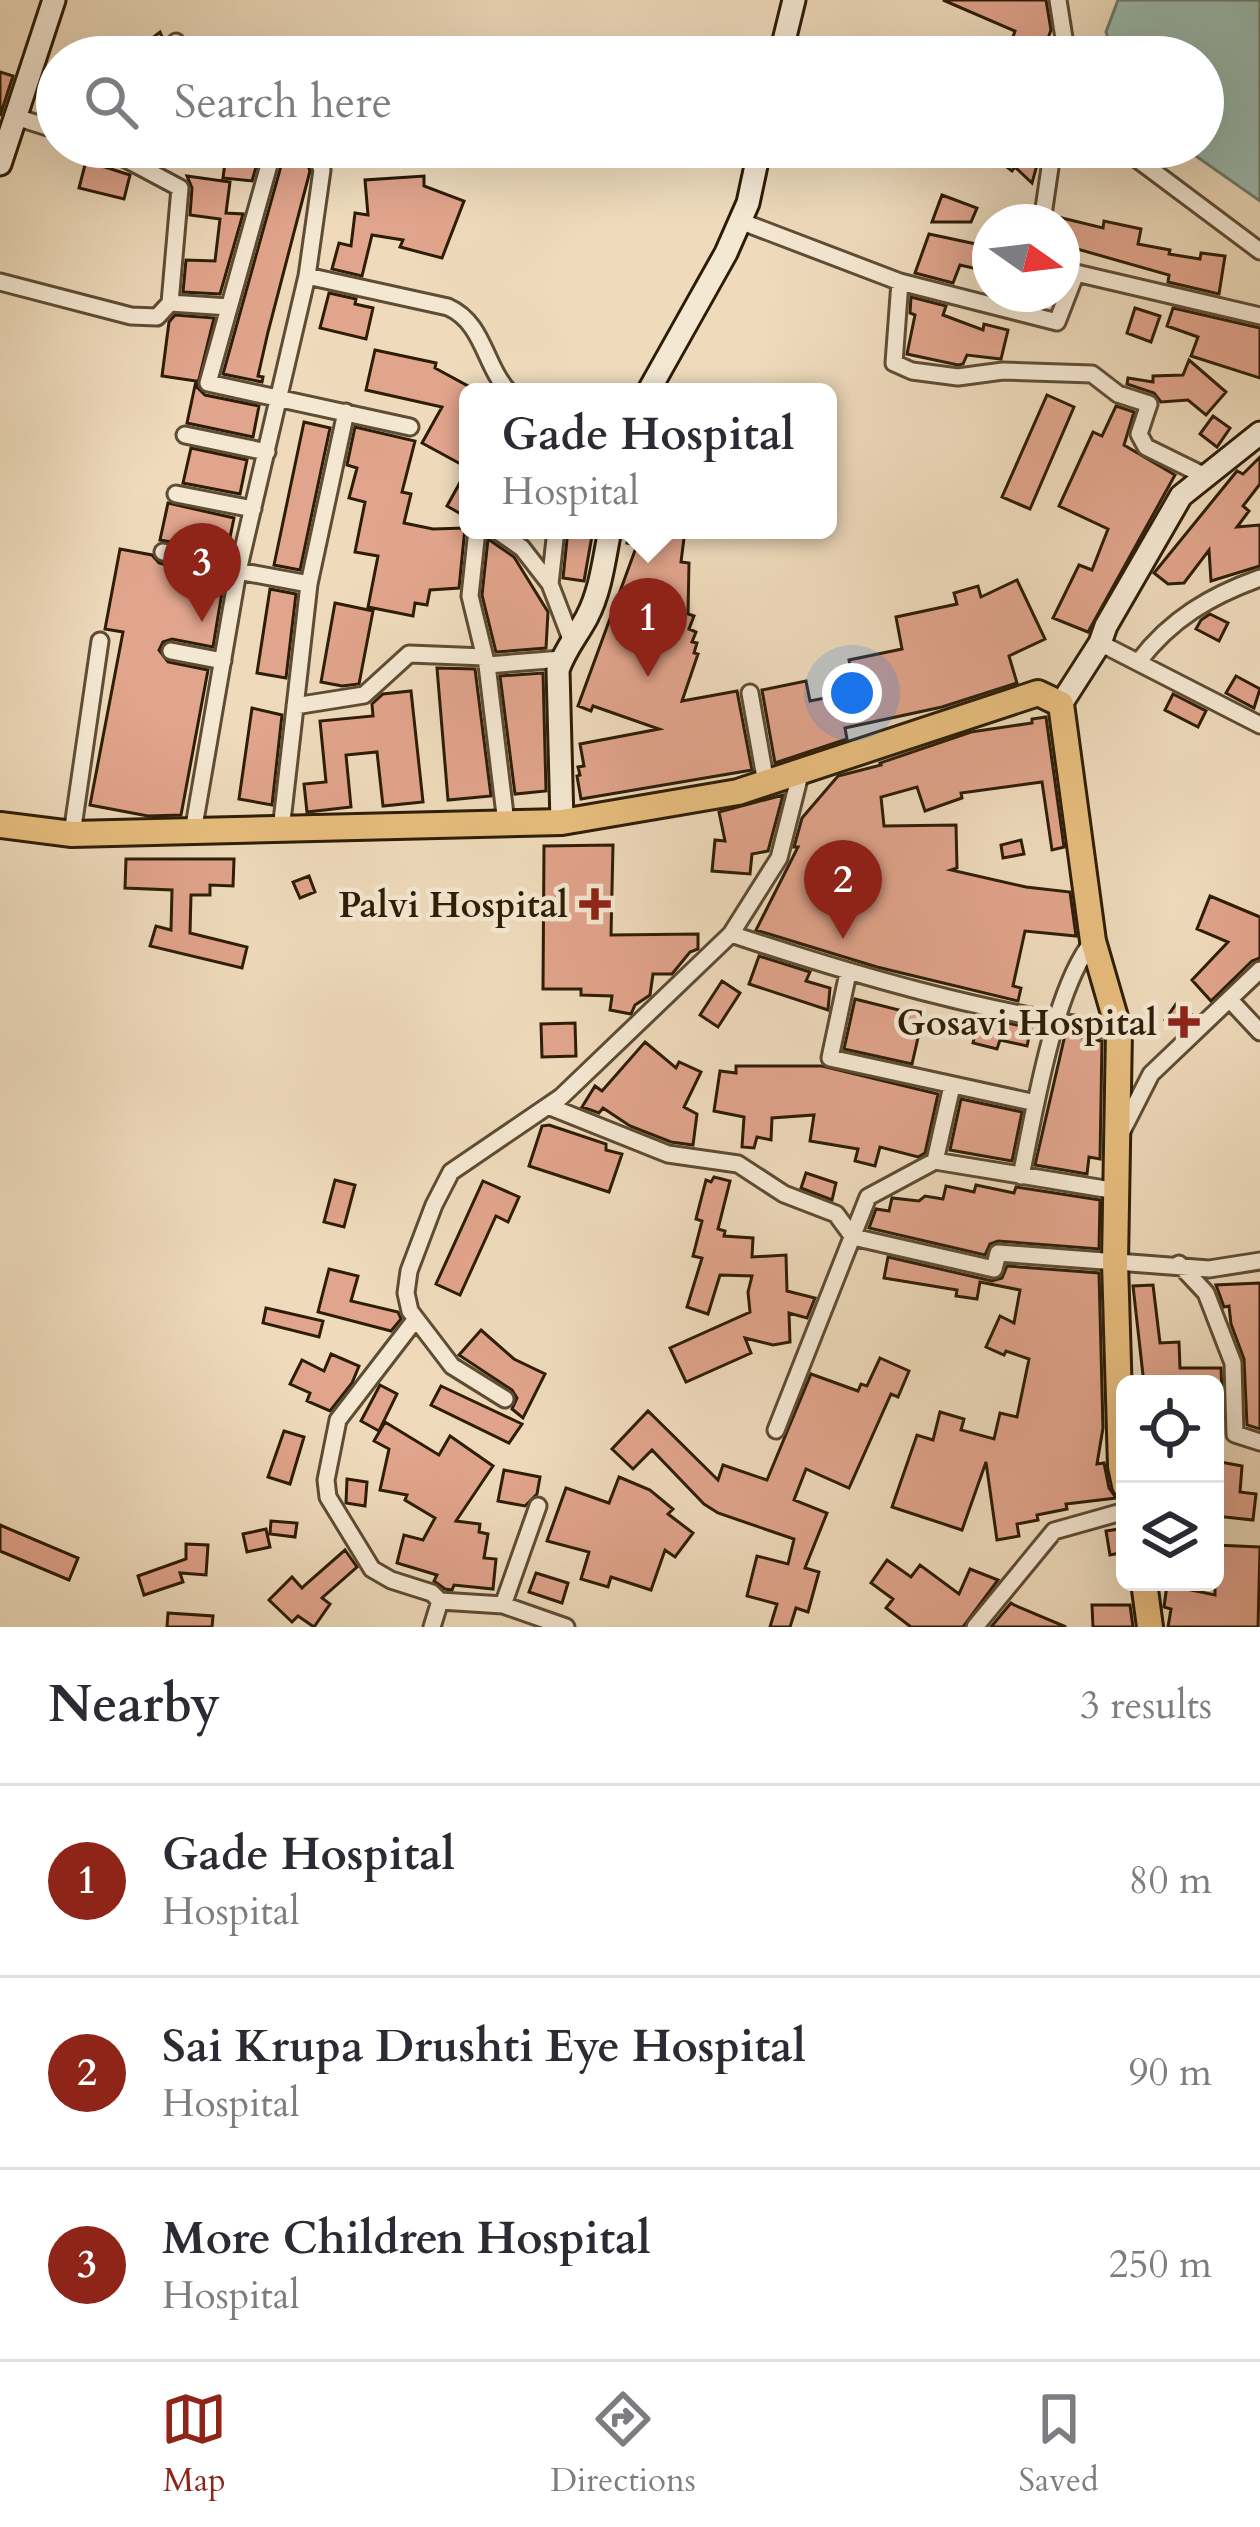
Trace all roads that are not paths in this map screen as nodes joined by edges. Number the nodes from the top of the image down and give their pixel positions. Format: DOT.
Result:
graph roads {
  1 [pos="54,0"];
  2 [pos="794,0"];
  3 [pos="1058,0"];
  4 [pos="42,36"];
  5 [pos="785,36"];
  6 [pos="1064,36"];
  7 [pos="36,55"];
  8 [pos="16,117"];
  9 [pos="36,123"];
  10 [pos="0,164"];
  11 [pos="142,168"];
  12 [pos="268,168"];
  13 [pos="321,168"];
  14 [pos="754,168"];
  15 [pos="1050,168"];
  16 [pos="1149,168"];
  17 [pos="1045,204"];
  18 [pos="740,220"];
  19 [pos="1260,251"];
  20 [pos="1080,271"];
  21 [pos="307,276"];
  22 [pos="0,282"];
  23 [pos="900,282"];
  24 [pos="972,300"];
  25 [pos="170,303"];
  26 [pos="229,308"];
  27 [pos="1018,312"];
  28 [pos="1059,312"];
  29 [pos="1260,316"];
  30 [pos="503,383"];
  31 [pos="653,383"];
  32 [pos="279,399"];
  33 [pos="346,412"];
  34 [pos="410,427"];
  35 [pos="185,435"];
  36 [pos="1258,435"];
  37 [pos="267,452"];
  38 [pos="1205,476"];
  39 [pos="176,494"];
  40 [pos="253,509"];
  41 [pos="476,539"];
  42 [pos="509,539"];
  43 [pos="555,539"];
  44 [pos="608,539"];
  45 [pos="163,552"];
  46 [pos="238,571"];
  47 [pos="1260,578"];
  48 [pos="309,584"];
  49 [pos="550,584"];
  50 [pos="100,641"];
  51 [pos="1100,643"];
  52 [pos="567,649"];
  53 [pos="170,651"];
  54 [pos="223,661"];
  55 [pos="486,661"];
  56 [pos="1138,661"];
  57 [pos="750,693"];
  58 [pos="1061,704"];
  59 [pos="295,706"];
  60 [pos="1260,725"];
  61 [pos="801,771"];
  62 [pos="766,783"];
  63 [pos="562,822"];
  64 [pos="506,823"];
  65 [pos="0,825"];
  66 [pos="281,830"];
  67 [pos="193,832"];
  68 [pos="72,834"];
  69 [pos="730,934"];
  70 [pos="1093,941"];
  71 [pos="1260,970"];
  72 [pos="848,973"];
  73 [pos="1231,1001"];
  74 [pos="1058,1023"];
  75 [pos="1119,1031"];
  76 [pos="1260,1031"];
  77 [pos="952,1086"];
  78 [pos="1036,1103"];
  79 [pos="548,1106"];
  80 [pos="1115,1146"];
  81 [pos="934,1161"];
  82 [pos="1021,1176"];
  83 [pos="1117,1192"];
  84 [pos="853,1237"];
  85 [pos="1260,1261"];
  86 [pos="1115,1262"];
  87 [pos="1178,1264"];
  88 [pos="1233,1265"];
  89 [pos="1260,1270"];
  90 [pos="415,1320"];
  91 [pos="506,1399"];
  92 [pos="776,1430"];
  93 [pos="1260,1442"];
  94 [pos="1125,1483"];
  95 [pos="538,1506"];
  96 [pos="1116,1514"];
  97 [pos="1145,1591"];
  98 [pos="440,1601"];
  99 [pos="503,1604"];
  100 [pos="432,1627"];
  101 [pos="566,1627"];
  102 [pos="975,1627"];
  103 [pos="1150,1627"];
  1 -- 4 [label="street"];
  2 -- 5 [label="street"];
  3 -- 6 [label="street"];
  7 -- 8 [label="street"];
  8 -- 9 [label="street"];
  8 -- 10 [label="street"];
  11 -- 25 [label="street"];
  12 -- 26 [label="street"];
  13 -- 21 [label="street"];
  14 -- 18 [label="street"];
  15 -- 17 [label="street"];
  16 -- 19 [label="street"];
  18 -- 23 [label="street"];
  18 -- 31 [label="street"];
  20 -- 29 [label="street"];
  21 -- 30 [label="street"];
  21 -- 32 [label="street"];
  22 -- 25 [label="street"];
  23 -- 24 [label="street"];
  23 -- 38 [label="street"];
  25 -- 26 [label="street"];
  26 -- 32 [label="street"];
  27 -- 28 [label="street"];
  32 -- 33 [label="street"];
  32 -- 37 [label="street"];
  33 -- 34 [label="street"];
  33 -- 48 [label="street"];
  35 -- 37 [label="street"];
  36 -- 38 [label="street"];
  37 -- 40 [label="street"];
  38 -- 51 [label="street"];
  39 -- 40 [label="street"];
  40 -- 46 [label="street"];
  41 -- 55 [label="street"];
  42 -- 49 [label="street"];
  43 -- 49 [label="street"];
  44 -- 52 [label="street"];
  45 -- 46 [label="street"];
  46 -- 48 [label="street"];
  46 -- 54 [label="street"];
  47 -- 56 [label="street"];
  48 -- 59 [label="street"];
  49 -- 52 [label="street"];
  50 -- 68 [label="street"];
  51 -- 56 [label="street"];
  51 -- 58 [label="street"];
  52 -- 55 [label="street"];
  52 -- 63 [label="street"];
  53 -- 54 [label="street"];
  54 -- 67 [label="street"];
  55 -- 59 [label="street"];
  55 -- 64 [label="street"];
  56 -- 60 [label="street"];
  57 -- 62 [label="street"];
  58 -- 61 [label="main road"];
  58 -- 70 [label="main road"];
  59 -- 66 [label="street"];
  61 -- 62 [label="main road"];
  61 -- 69 [label="street"];
  62 -- 63 [label="main road"];
  63 -- 64 [label="main road"];
  64 -- 66 [label="main road"];
  65 -- 68 [label="main road"];
  66 -- 67 [label="main road"];
  67 -- 68 [label="main road"];
  69 -- 72 [label="street"];
  69 -- 79 [label="street"];
  70 -- 74 [label="street"];
  70 -- 75 [label="main road"];
  71 -- 73 [label="street"];
  72 -- 74 [label="street"];
  72 -- 77 [label="street"];
  73 -- 76 [label="street"];
  73 -- 80 [label="street"];
  74 -- 75 [label="street"];
  74 -- 78 [label="street"];
  75 -- 80 [label="main road"];
  77 -- 78 [label="street"];
  77 -- 81 [label="street"];
  78 -- 82 [label="street"];
  79 -- 84 [label="street"];
  79 -- 90 [label="street"];
  80 -- 83 [label="main road"];
  81 -- 82 [label="street"];
  81 -- 84 [label="street"];
  82 -- 83 [label="street"];
  83 -- 86 [label="main road"];
  84 -- 86 [label="street"];
  84 -- 92 [label="street"];
  85 -- 88 [label="street"];
  86 -- 87 [label="street"];
  86 -- 94 [label="main road"];
  87 -- 88 [label="street"];
  87 -- 93 [label="street"];
  88 -- 89 [label="street"];
  90 -- 91 [label="street"];
  90 -- 98 [label="street"];
  95 -- 99 [label="street"];
  96 -- 102 [label="street"];
  97 -- 103 [label="main road"];
  98 -- 99 [label="street"];
  98 -- 100 [label="street"];
  99 -- 101 [label="street"];
}
